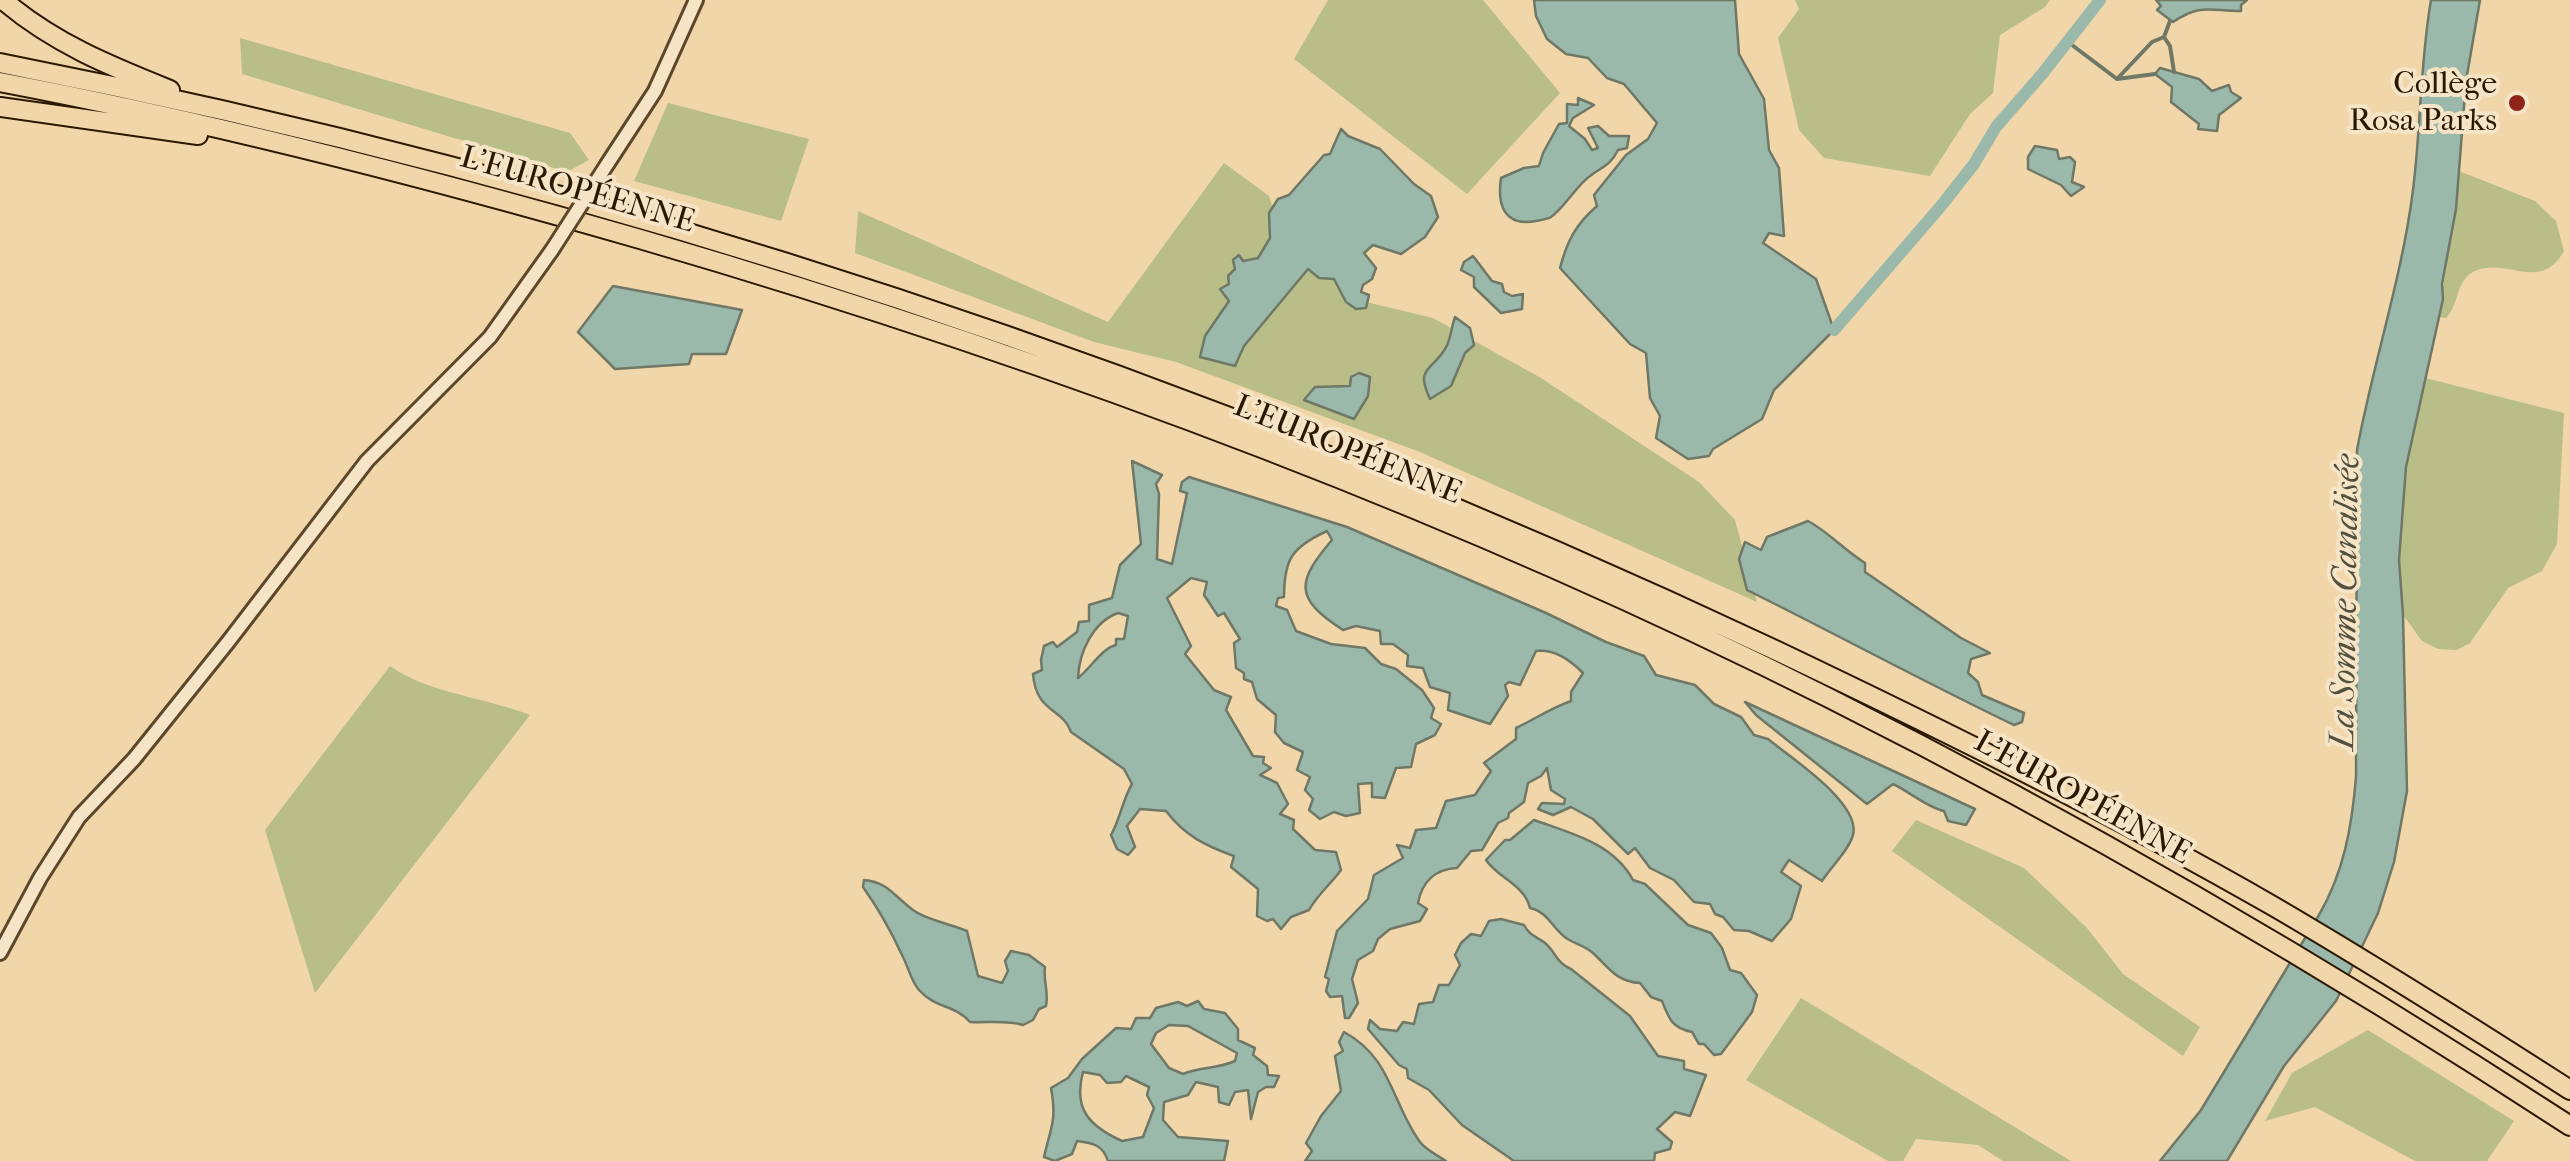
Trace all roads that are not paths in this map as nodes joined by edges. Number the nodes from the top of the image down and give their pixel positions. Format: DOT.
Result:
graph roads {
  1 [pos="4,0"];
  2 [pos="696,0"];
  3 [pos="0,63"];
  4 [pos="0,82"];
  5 [pos="0,107"];
  6 [pos="217,109"];
  7 [pos="323,154"];
  8 [pos="0,953"];
  9 [pos="2570,1090"];
  10 [pos="2570,1126"];
  1 -- 6 [label="highway"];
  2 -- 8 [label="street, bridge"];
  3 -- 6 [label="highway, L'EUROPÉENNE"];
  4 -- 7 [label="highway, L'EUROPÉENNE"];
  5 -- 7 [label="highway"];
  6 -- 9 [label="highway, L'EUROPÉENNE"];
  7 -- 10 [label="highway, L'EUROPÉENNE"];
}
